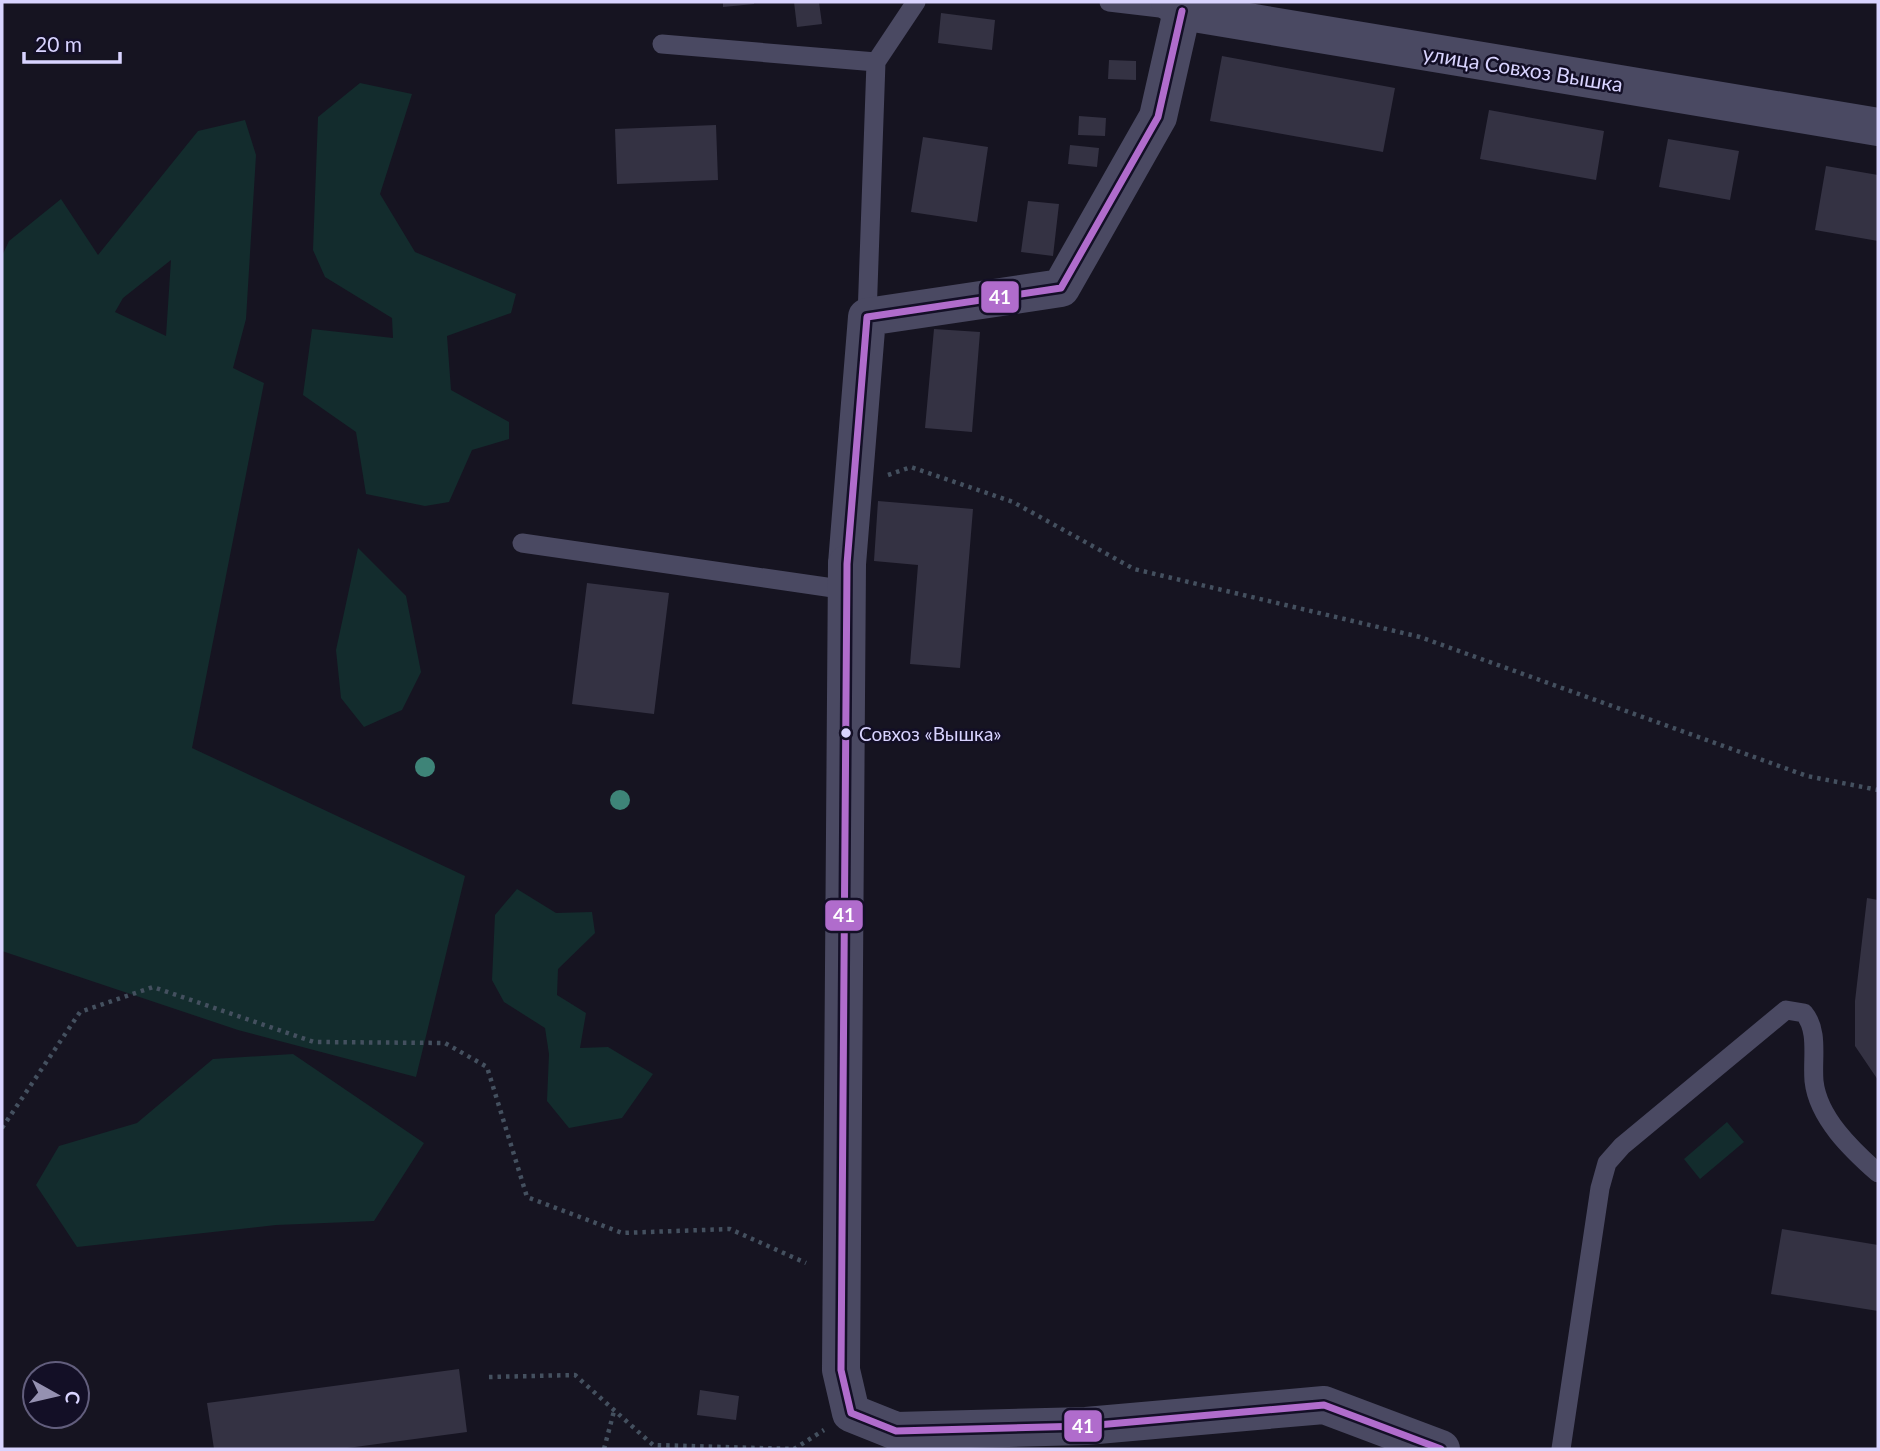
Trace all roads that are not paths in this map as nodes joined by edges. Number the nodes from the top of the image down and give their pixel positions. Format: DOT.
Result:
graph roads {
  1 [pos="916,2"];
  2 [pos="1108,2"];
  3 [pos="1176,6"];
  4 [pos="662,44"];
  5 [pos="876,62"];
  6 [pos="1878,127"];
  7 [pos="867,317"];
  8 [pos="522,543"];
  9 [pos="847,577"];
  10 [pos="1878,1173"];
  11 [pos="1441,1449"];
  12 [pos="1561,1449"];
  1 -- 5 [label="lane"];
  2 -- 3 [label="lane"];
  3 -- 6 [label="street, улица Совхоз Вышка"];
  3 -- 7 [label="street"];
  4 -- 5 [label="lane"];
  5 -- 7 [label="lane"];
  7 -- 9 [label="street"];
  8 -- 9 [label="lane"];
  9 -- 11 [label="street"];
  10 -- 12 [label="lane"];
}
